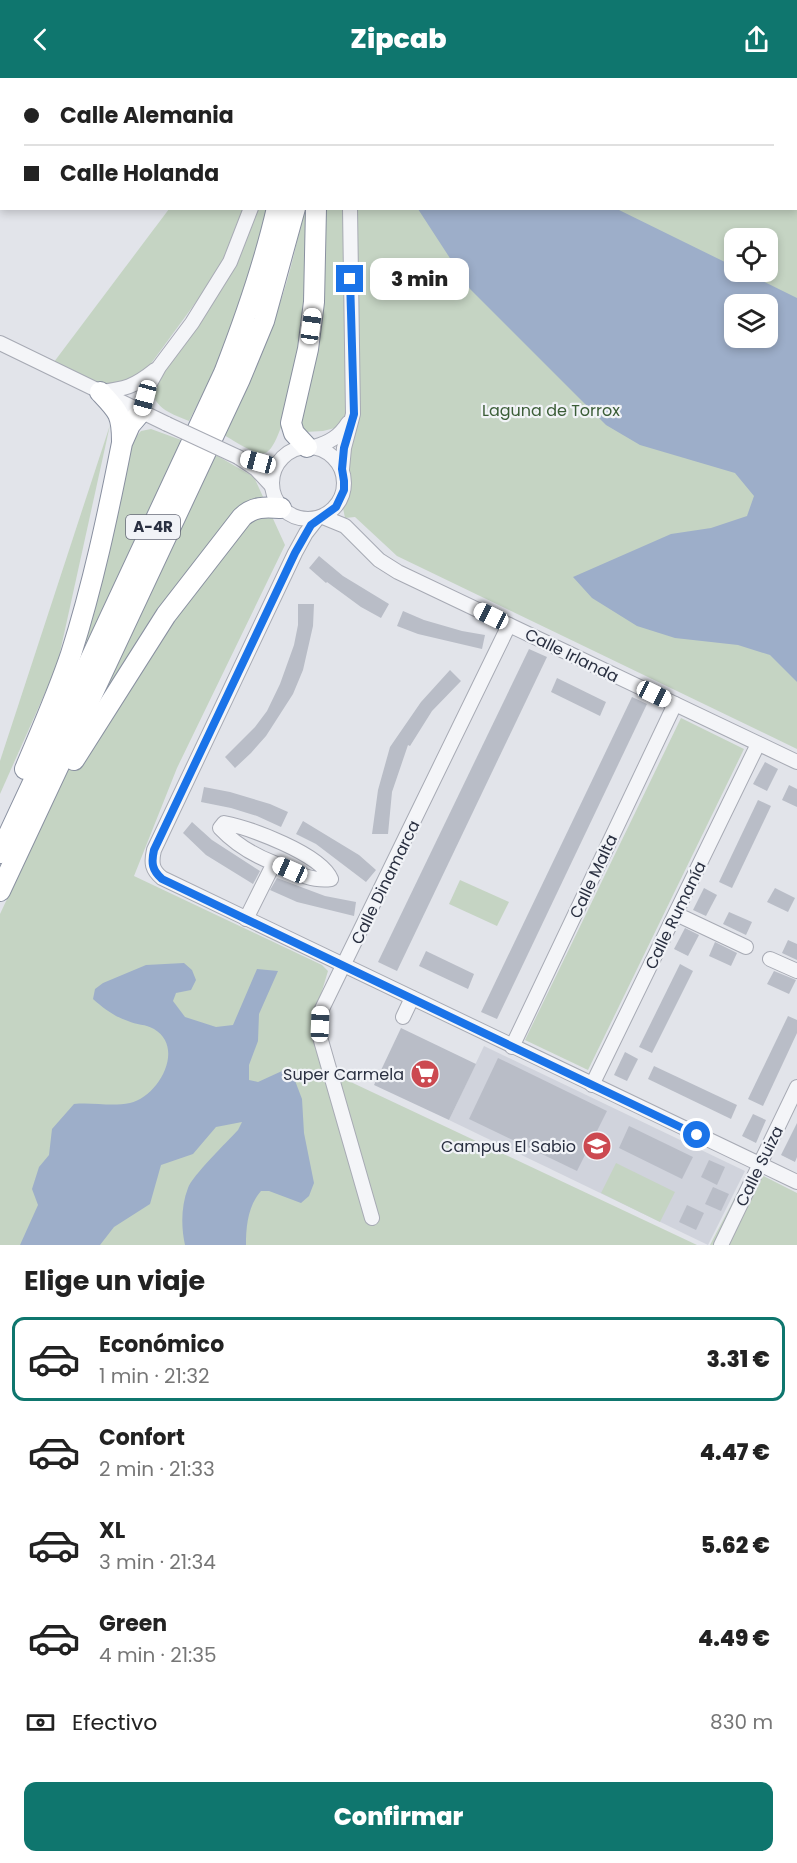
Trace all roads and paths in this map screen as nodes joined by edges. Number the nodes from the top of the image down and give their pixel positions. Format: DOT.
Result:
graph roads {
  1 [pos="250,210"];
  2 [pos="277,210"];
  3 [pos="294,210"];
  4 [pos="316,210"];
  5 [pos="350,210"];
  6 [pos="0,343"];
  7 [pos="159,367"];
  8 [pos="100,392"];
  9 [pos="141,412"];
  10 [pos="354,414"];
  11 [pos="122,443"];
  12 [pos="311,447"];
  13 [pos="238,457"];
  14 [pos="279,460"];
  15 [pos="342,469"];
  16 [pos="271,485"];
  17 [pos="341,499"];
  18 [pos="285,511"];
  19 [pos="320,518"];
  20 [pos="356,536"];
  21 [pos="295,553"];
  22 [pos="509,625"];
  23 [pos="675,704"];
  24 [pos="758,744"];
  25 [pos="797,762"];
  26 [pos="42,802"];
  27 [pos="0,827"];
  28 [pos="0,853"];
  29 [pos="274,863"];
  30 [pos="0,891"];
  31 [pos="676,914"];
  32 [pos="246,919"];
  33 [pos="746,947"];
  34 [pos="770,959"];
  35 [pos="345,966"];
  36 [pos="797,971"];
  37 [pos="412,998"];
  38 [pos="403,1017"];
  39 [pos="512,1047"];
  40 [pos="592,1085"];
  41 [pos="797,1087"];
  42 [pos="760,1165"];
  43 [pos="797,1182"];
  44 [pos="372,1218"];
  45 [pos="722,1245"];
  1 -- 7 [label="street"];
  2 -- 28 [label="highway, A-4R"];
  3 -- 26 [label="highway, A-4R"];
  4 -- 12 [label="highway"];
  5 -- 10 [label="street"];
  6 -- 8 [label="street"];
  7 -- 8 [label="street"];
  7 -- 9 [label="street"];
  8 -- 9 [label="street"];
  8 -- 11 [label="highway"];
  9 -- 11 [label="highway"];
  9 -- 13 [label="street, bridge"];
  10 -- 12 [label="street"];
  10 -- 15 [label="street"];
  11 -- 27 [label="highway"];
  12 -- 14 [label="street"];
  12 -- 15 [label="street"];
  13 -- 14 [label="street"];
  13 -- 16 [label="street"];
  14 -- 16 [label="street"];
  15 -- 17 [label="street"];
  16 -- 18 [label="street"];
  17 -- 19 [label="street"];
  17 -- 20 [label="street, Calle Irlanda"];
  18 -- 19 [label="street"];
  18 -- 21 [label="street"];
  18 -- 26 [label="highway"];
  19 -- 20 [label="street, Calle Irlanda"];
  19 -- 21 [label="street"];
  20 -- 22 [label="street, Calle Irlanda"];
  21 -- 32 [label="street"];
  22 -- 23 [label="street, Calle Irlanda"];
  22 -- 35 [label="street, Calle Dinamarca"];
  23 -- 24 [label="street, Calle Irlanda"];
  23 -- 39 [label="street, Calle Malta"];
  24 -- 25 [label="street, Calle Irlanda"];
  24 -- 31 [label="street, Calle Rumanía"];
  26 -- 30 [label="highway, A-4R"];
  29 -- 29 [label="street"];
  29 -- 32 [label="street"];
  31 -- 33 [label="street"];
  31 -- 40 [label="street, Calle Rumanía"];
  32 -- 35 [label="street"];
  34 -- 36 [label="street"];
  35 -- 37 [label="street"];
  35 -- 44 [label="street, Calle Dinamarca"];
  37 -- 38 [label="street"];
  37 -- 39 [label="street"];
  39 -- 40 [label="street"];
  40 -- 42 [label="street"];
  41 -- 42 [label="street, Calle Suiza"];
  42 -- 43 [label="street"];
  42 -- 45 [label="street, Calle Suiza"];
}
